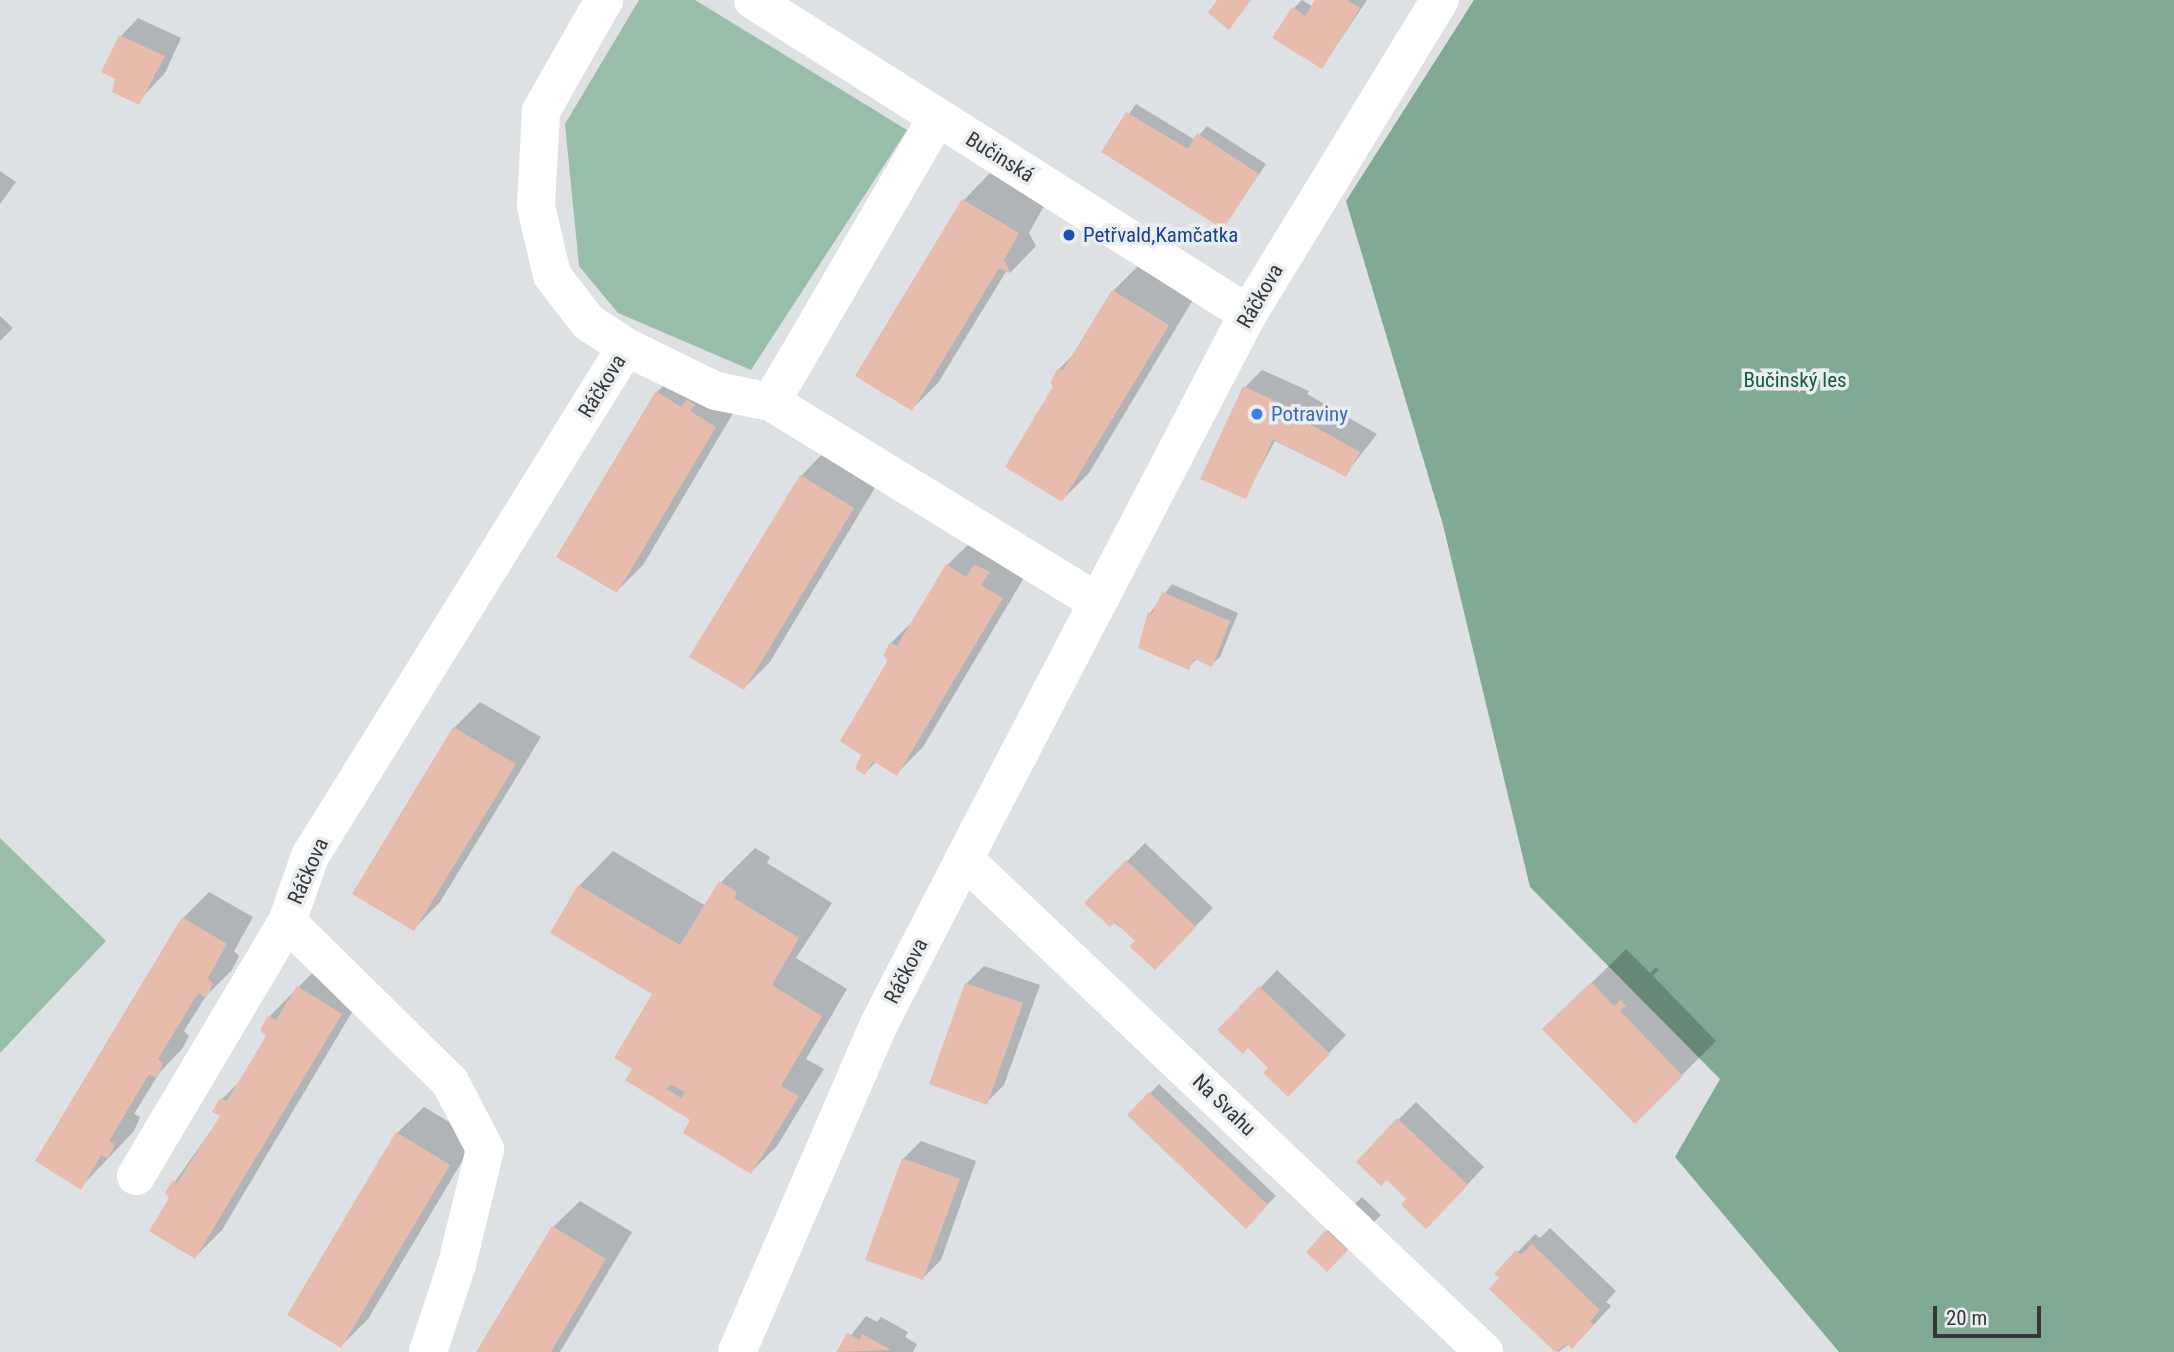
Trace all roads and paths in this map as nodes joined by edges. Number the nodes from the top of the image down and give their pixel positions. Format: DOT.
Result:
graph roads {
  1 [pos="604,0"];
  2 [pos="753,0"];
  3 [pos="1440,0"];
  4 [pos="937,118"];
  5 [pos="1248,314"];
  6 [pos="626,348"];
  7 [pos="771,402"];
  8 [pos="1098,602"];
  9 [pos="964,859"];
  10 [pos="287,922"];
  11 [pos="136,1176"];
  12 [pos="428,1352"];
  13 [pos="737,1352"];
  14 [pos="1484,1352"];
  1 -- 6 [label="street, Ráčkova"];
  2 -- 4 [label="street, Bučinská"];
  3 -- 5 [label="street, Ráčkova"];
  4 -- 5 [label="street, Bučinská"];
  4 -- 7 [label="street"];
  5 -- 8 [label="street, Ráčkova"];
  6 -- 7 [label="street, Ráčkova"];
  6 -- 10 [label="street, Ráčkova"];
  7 -- 8 [label="street, Ráčkova"];
  8 -- 9 [label="street, Ráčkova"];
  9 -- 13 [label="street, Ráčkova"];
  9 -- 14 [label="street, Na Svahu"];
  10 -- 11 [label="street"];
  10 -- 12 [label="street, Ráčkova"];
}
